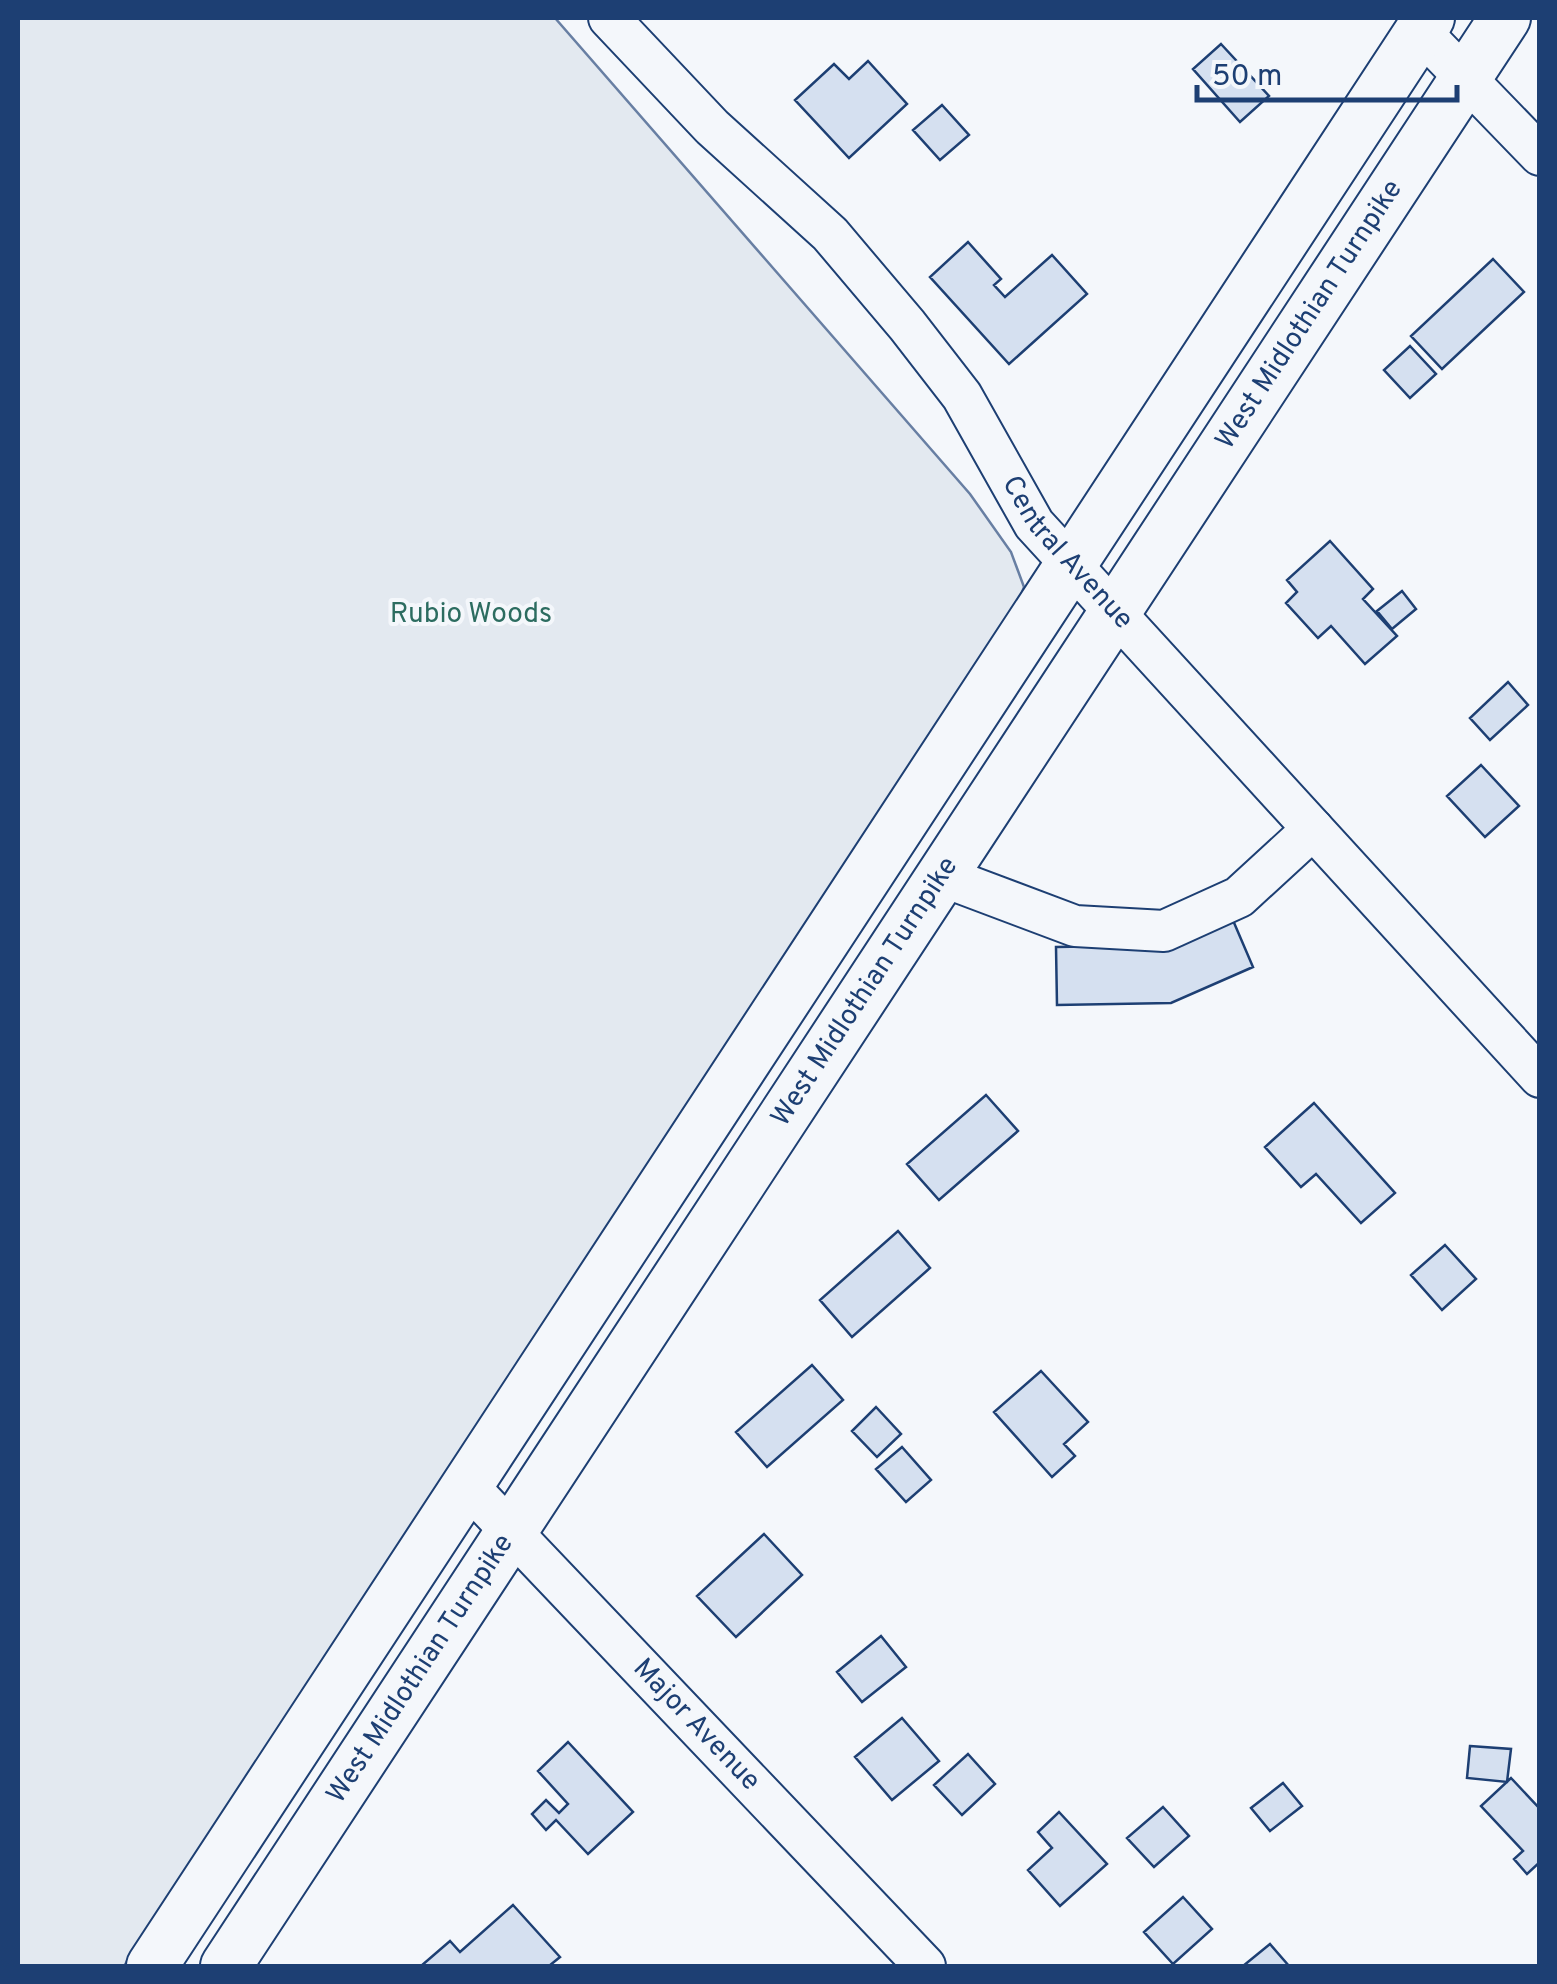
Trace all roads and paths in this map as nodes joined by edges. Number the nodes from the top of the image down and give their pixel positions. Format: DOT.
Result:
graph roads {
  1 [pos="608,18"];
  2 [pos="1505,18"];
  3 [pos="1424,24"];
  4 [pos="1467,77"];
  5 [pos="1540,155"];
  6 [pos="1071,566"];
  7 [pos="1115,613"];
  8 [pos="1312,829"];
  9 [pos="942,876"];
  10 [pos="1540,1076"];
  11 [pos="468,1486"];
  12 [pos="510,1530"];
  13 [pos="152,1966"];
  14 [pos="226,1966"];
  15 [pos="925,1966"];
  1 -- 6 [label="street, Central Avenue"];
  2 -- 4 [label="main road, West Midlothian Turnpike"];
  3 -- 4 [label="street"];
  3 -- 6 [label="main road"];
  4 -- 5 [label="street"];
  4 -- 7 [label="main road, West Midlothian Turnpike"];
  6 -- 7 [label="street, Central Avenue"];
  6 -- 11 [label="main road"];
  7 -- 8 [label="street, Central Avenue"];
  7 -- 9 [label="main road, West Midlothian Turnpike"];
  8 -- 9 [label="street"];
  8 -- 10 [label="street, Central Avenue"];
  9 -- 12 [label="main road, West Midlothian Turnpike"];
  11 -- 12 [label="street, Major Avenue"];
  11 -- 13 [label="main road"];
  12 -- 14 [label="main road, West Midlothian Turnpike"];
  12 -- 15 [label="street, Major Avenue"];
}
